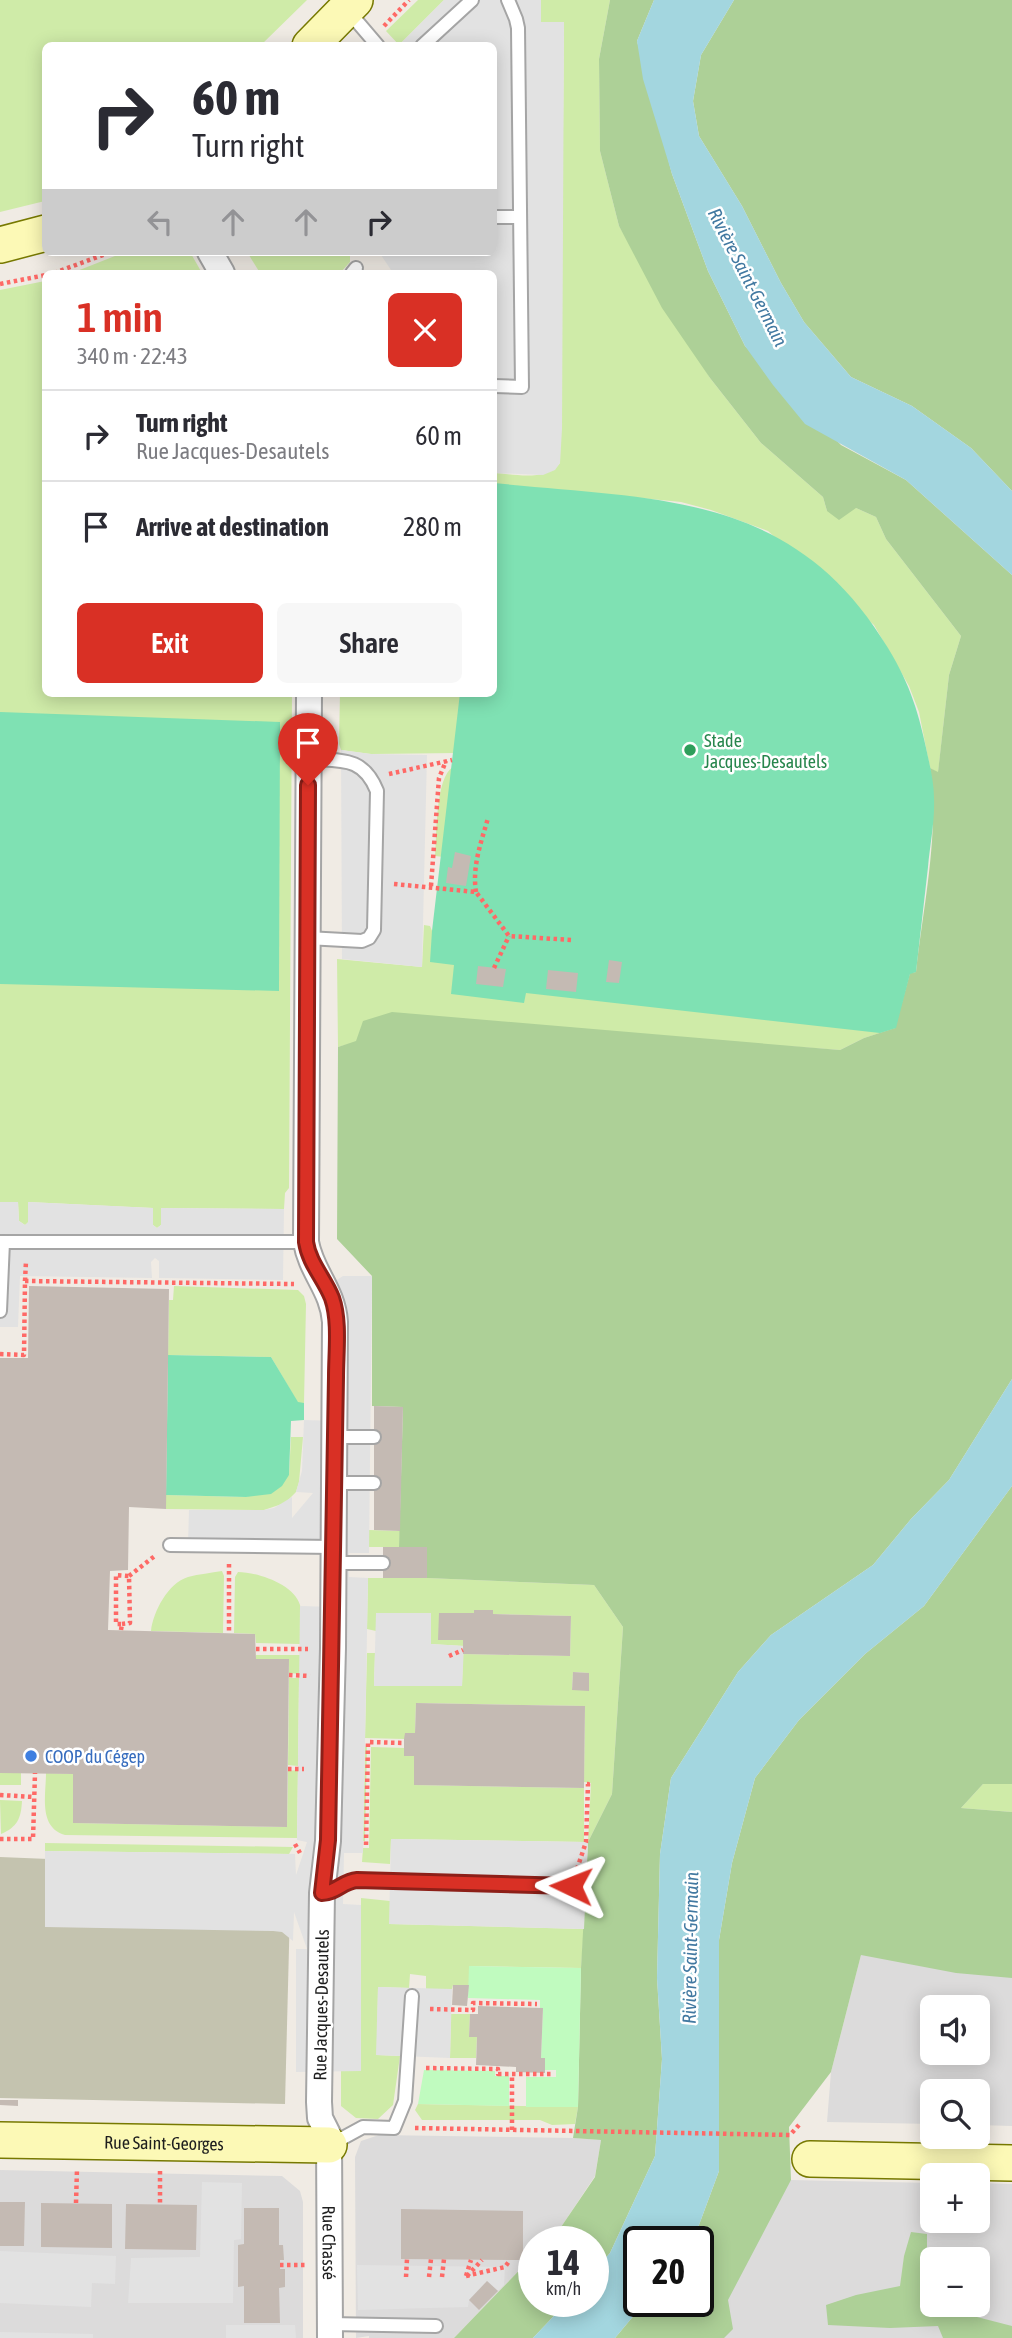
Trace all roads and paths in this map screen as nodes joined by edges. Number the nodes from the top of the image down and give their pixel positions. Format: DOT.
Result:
graph roads {
  1 [pos="409,0"];
  2 [pos="472,0"];
  3 [pos="508,0"];
  4 [pos="350,5"];
  5 [pos="382,28"];
  6 [pos="314,42"];
  7 [pos="375,42"];
  8 [pos="426,42"];
  9 [pos="497,217"];
  10 [pos="520,217"];
  11 [pos="42,234"];
  12 [pos="0,245"];
  13 [pos="100,256"];
  14 [pos="62,270"];
  15 [pos="42,276"];
  16 [pos="0,284"];
  17 [pos="497,386"];
  18 [pos="309,697"];
  19 [pos="309,759"];
  20 [pos="452,760"];
  21 [pos="446,761"];
  22 [pos="372,779"];
  23 [pos="488,818"];
  24 [pos="375,883"];
  25 [pos="430,886"];
  26 [pos="476,892"];
  27 [pos="509,936"];
  28 [pos="307,938"];
  29 [pos="571,940"];
  30 [pos="494,968"];
  31 [pos="1,1242"];
  32 [pos="306,1242"];
  33 [pos="296,1284"];
  34 [pos="0,1311"];
  35 [pos="0,1354"];
  36 [pos="335,1437"];
  37 [pos="374,1437"];
  38 [pos="335,1483"];
  39 [pos="374,1483"];
  40 [pos="170,1545"];
  41 [pos="334,1555"];
  42 [pos="383,1563"];
  43 [pos="230,1572"];
  44 [pos="129,1576"];
  45 [pos="229,1633"];
  46 [pos="256,1649"];
  47 [pos="301,1649"];
  48 [pos="463,1650"];
  49 [pos="449,1656"];
  50 [pos="289,1675"];
  51 [pos="301,1676"];
  52 [pos="404,1743"];
  53 [pos="288,1769"];
  54 [pos="299,1769"];
  55 [pos="35,1773"];
  56 [pos="584,1784"];
  57 [pos="0,1795"];
  58 [pos="34,1797"];
  59 [pos="0,1839"];
  60 [pos="366,1845"];
  61 [pos="571,1886"];
  62 [pos="322,1893"];
  63 [pos="412,1996"];
  64 [pos="537,2004"];
  65 [pos="451,2010"];
  66 [pos="509,2066"];
  67 [pos="425,2068"];
  68 [pos="554,2074"];
  69 [pos="510,2075"];
  70 [pos="394,2128"];
  71 [pos="512,2130"];
  72 [pos="0,2140"];
  73 [pos="330,2145"];
  74 [pos="800,2147"];
  75 [pos="1012,2163"];
  76 [pos="77,2168"];
  77 [pos="160,2169"];
  78 [pos="76,2203"];
  79 [pos="160,2205"];
  80 [pos="407,2259"];
  81 [pos="431,2259"];
  82 [pos="444,2259"];
  83 [pos="471,2259"];
  84 [pos="482,2260"];
  85 [pos="510,2260"];
  86 [pos="280,2265"];
  87 [pos="306,2265"];
  88 [pos="466,2276"];
  89 [pos="406,2277"];
  90 [pos="429,2277"];
  91 [pos="442,2277"];
  92 [pos="436,2326"];
  93 [pos="330,2331"];
  1 -- 5 [label="path"];
  2 -- 8 [label="lane"];
  3 -- 10 [label="lane"];
  4 -- 6 [label="street"];
  4 -- 7 [label="lane"];
  9 -- 10 [label="lane"];
  10 -- 17 [label="lane"];
  11 -- 12 [label="street"];
  13 -- 14 [label="path"];
  15 -- 16 [label="path"];
  18 -- 19 [label="street, Rue Jacques-Desautels"];
  19 -- 22 [label="lane"];
  19 -- 28 [label="street, Rue Jacques-Desautels"];
  20 -- 21 [label="path"];
  21 -- 22 [label="path"];
  21 -- 25 [label="path"];
  22 -- 24 [label="lane"];
  23 -- 26 [label="path"];
  24 -- 25 [label="path"];
  24 -- 28 [label="lane"];
  25 -- 26 [label="path"];
  26 -- 27 [label="path"];
  27 -- 29 [label="path"];
  27 -- 30 [label="path"];
  28 -- 32 [label="street, Rue Jacques-Desautels"];
  31 -- 32 [label="lane"];
  31 -- 34 [label="lane"];
  32 -- 36 [label="street, Rue Jacques-Desautels"];
  33 -- 35 [label="path"];
  36 -- 37 [label="lane"];
  36 -- 38 [label="street, Rue Jacques-Desautels"];
  38 -- 39 [label="lane"];
  38 -- 41 [label="street, Rue Jacques-Desautels"];
  40 -- 41 [label="lane"];
  40 -- 44 [label="path"];
  41 -- 42 [label="lane"];
  41 -- 62 [label="street, Rue Jacques-Desautels"];
  43 -- 45 [label="path"];
  44 -- 44 [label="path"];
  46 -- 47 [label="path"];
  48 -- 49 [label="path"];
  50 -- 51 [label="path"];
  52 -- 60 [label="path"];
  53 -- 54 [label="path"];
  55 -- 58 [label="path"];
  56 -- 61 [label="path"];
  57 -- 58 [label="path"];
  58 -- 59 [label="path"];
  61 -- 62 [label="lane"];
  62 -- 73 [label="street, Rue Jacques-Desautels"];
  63 -- 70 [label="lane"];
  64 -- 65 [label="path"];
  66 -- 69 [label="path"];
  67 -- 69 [label="path"];
  68 -- 69 [label="path"];
  69 -- 71 [label="path"];
  70 -- 71 [label="path"];
  70 -- 73 [label="lane"];
  71 -- 74 [label="path"];
  72 -- 73 [label="street, Rue Saint-Georges"];
  73 -- 93 [label="street, Rue Chassé"];
  74 -- 75 [label="street"];
  76 -- 78 [label="path"];
  77 -- 79 [label="path"];
  80 -- 89 [label="path"];
  81 -- 90 [label="path"];
  82 -- 91 [label="path"];
  83 -- 88 [label="path"];
  84 -- 88 [label="path"];
  85 -- 88 [label="path"];
  86 -- 87 [label="path"];
  92 -- 93 [label="lane"];
}
